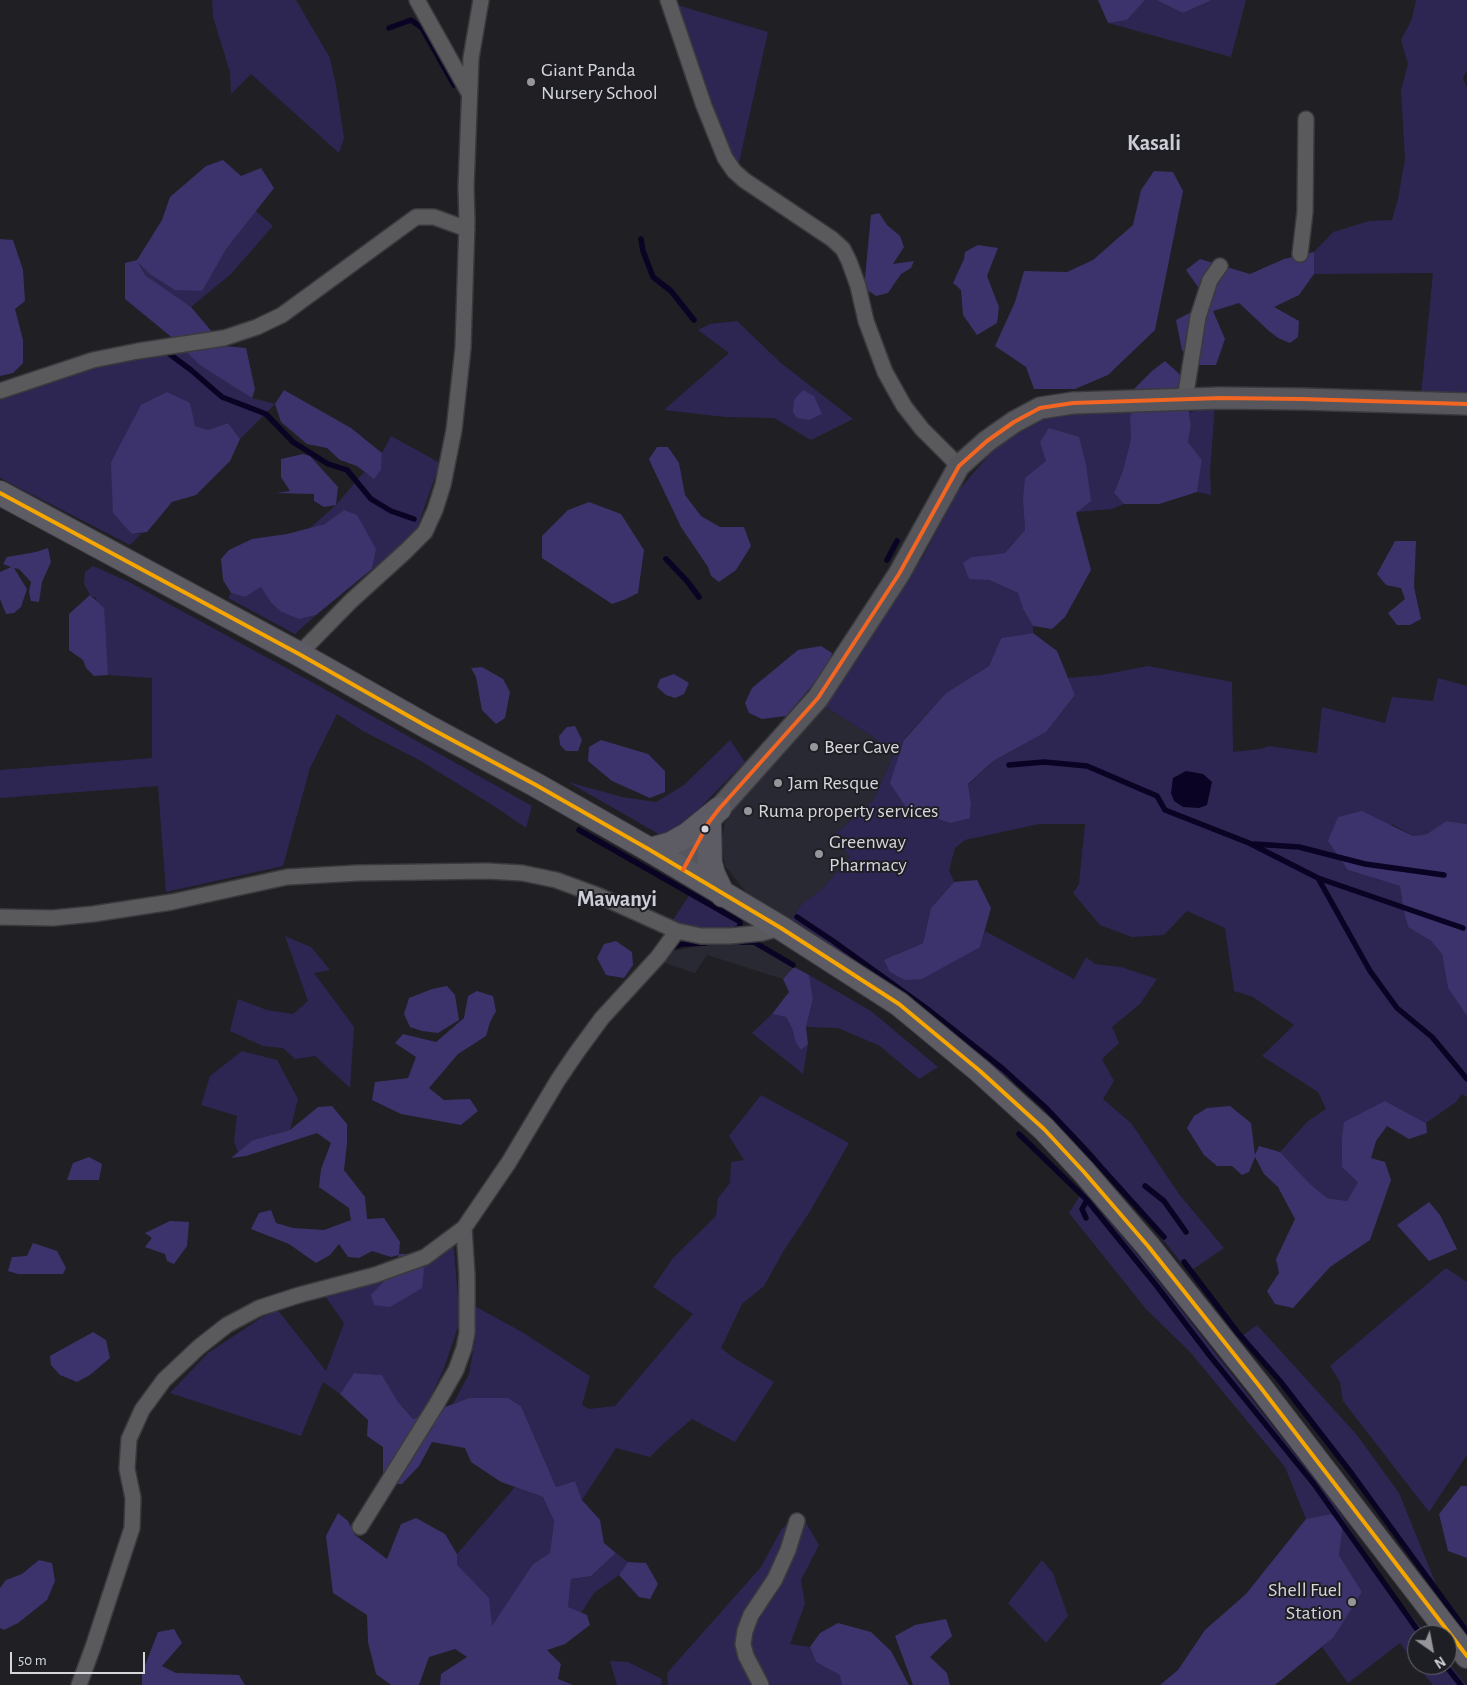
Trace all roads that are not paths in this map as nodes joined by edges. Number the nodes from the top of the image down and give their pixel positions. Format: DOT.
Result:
graph roads {
  1 [pos="417,0"];
  2 [pos="481,0"];
  3 [pos="668,0"];
  4 [pos="470,94"];
  5 [pos="1306,119"];
  6 [pos="467,229"];
  7 [pos="1300,254"];
  8 [pos="1220,266"];
  9 [pos="0,391"];
  10 [pos="1185,399"];
  11 [pos="1467,404"];
  12 [pos="959,466"];
  13 [pos="0,493"];
  14 [pos="299,654"];
  15 [pos="714,816"];
  16 [pos="650,850"];
  17 [pos="683,870"];
  18 [pos="723,895"];
  19 [pos="0,917"];
  20 [pos="53,918"];
  21 [pos="0,928"];
  22 [pos="781,928"];
  23 [pos="677,931"];
  24 [pos="464,1228"];
  25 [pos="797,1522"];
  26 [pos="360,1527"];
  27 [pos="1467,1656"];
  28 [pos="79,1685"];
  29 [pos="761,1685"];
  1 -- 4 [label="street"];
  2 -- 4 [label="street"];
  3 -- 12 [label="street"];
  4 -- 6 [label="street"];
  5 -- 7 [label="street"];
  6 -- 9 [label="street"];
  6 -- 14 [label="street"];
  8 -- 10 [label="street"];
  10 -- 11 [label="street"];
  10 -- 12 [label="street"];
  12 -- 15 [label="street"];
  13 -- 14 [label="main road"];
  14 -- 16 [label="main road"];
  15 -- 16 [label="main road"];
  15 -- 17 [label="street"];
  15 -- 18 [label="main road"];
  16 -- 17 [label="main road"];
  17 -- 18 [label="main road"];
  18 -- 22 [label="main road"];
  19 -- 20 [label="street"];
  20 -- 21 [label="street"];
  20 -- 23 [label="street"];
  22 -- 23 [label="street"];
  22 -- 27 [label="main road"];
  23 -- 24 [label="street"];
  24 -- 26 [label="street"];
  24 -- 28 [label="street"];
  25 -- 29 [label="street"];
}
